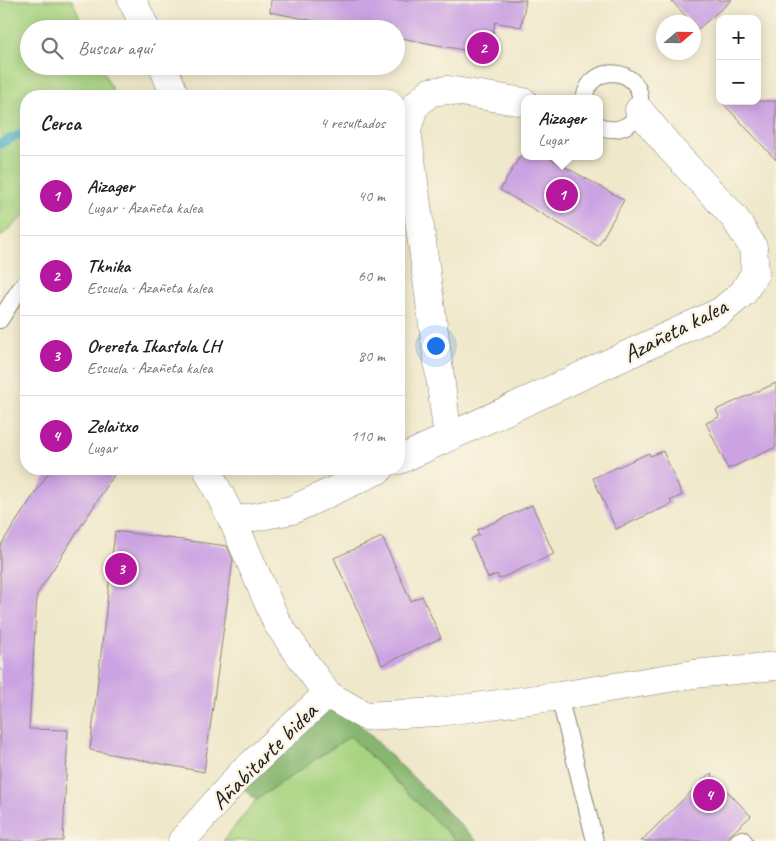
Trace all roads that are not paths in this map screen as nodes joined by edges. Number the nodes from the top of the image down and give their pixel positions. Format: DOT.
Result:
graph roads {
  1 [pos="132,0"];
  2 [pos="142,20"];
  3 [pos="167,75"];
  4 [pos="173,90"];
  5 [pos="584,95"];
  6 [pos="521,102"];
  7 [pos="639,110"];
  8 [pos="603,127"];
  9 [pos="20,289"];
  10 [pos="0,320"];
  11 [pos="448,437"];
  12 [pos="405,457"];
  13 [pos="210,475"];
  14 [pos="367,475"];
  15 [pos="233,521"];
  16 [pos="776,666"];
  17 [pos="327,694"];
  18 [pos="559,696"];
  19 [pos="182,841"];
  20 [pos="594,841"];
  21 [pos="738,841"];
  22 [pos="744,841"];
  1 -- 2 [label="street"];
  3 -- 4 [label="street"];
  5 -- 7 [label="lane"];
  6 -- 11 [label="street"];
  7 -- 8 [label="lane"];
  7 -- 11 [label="street, Azañeta kalea"];
  9 -- 10 [label="lane"];
  11 -- 12 [label="street, Azañeta kalea"];
  13 -- 15 [label="street"];
  14 -- 15 [label="street"];
  15 -- 17 [label="street"];
  16 -- 18 [label="street"];
  17 -- 18 [label="street"];
  17 -- 19 [label="street, Añabitarte bidea"];
  18 -- 20 [label="lane"];
  21 -- 22 [label="lane"];
}
